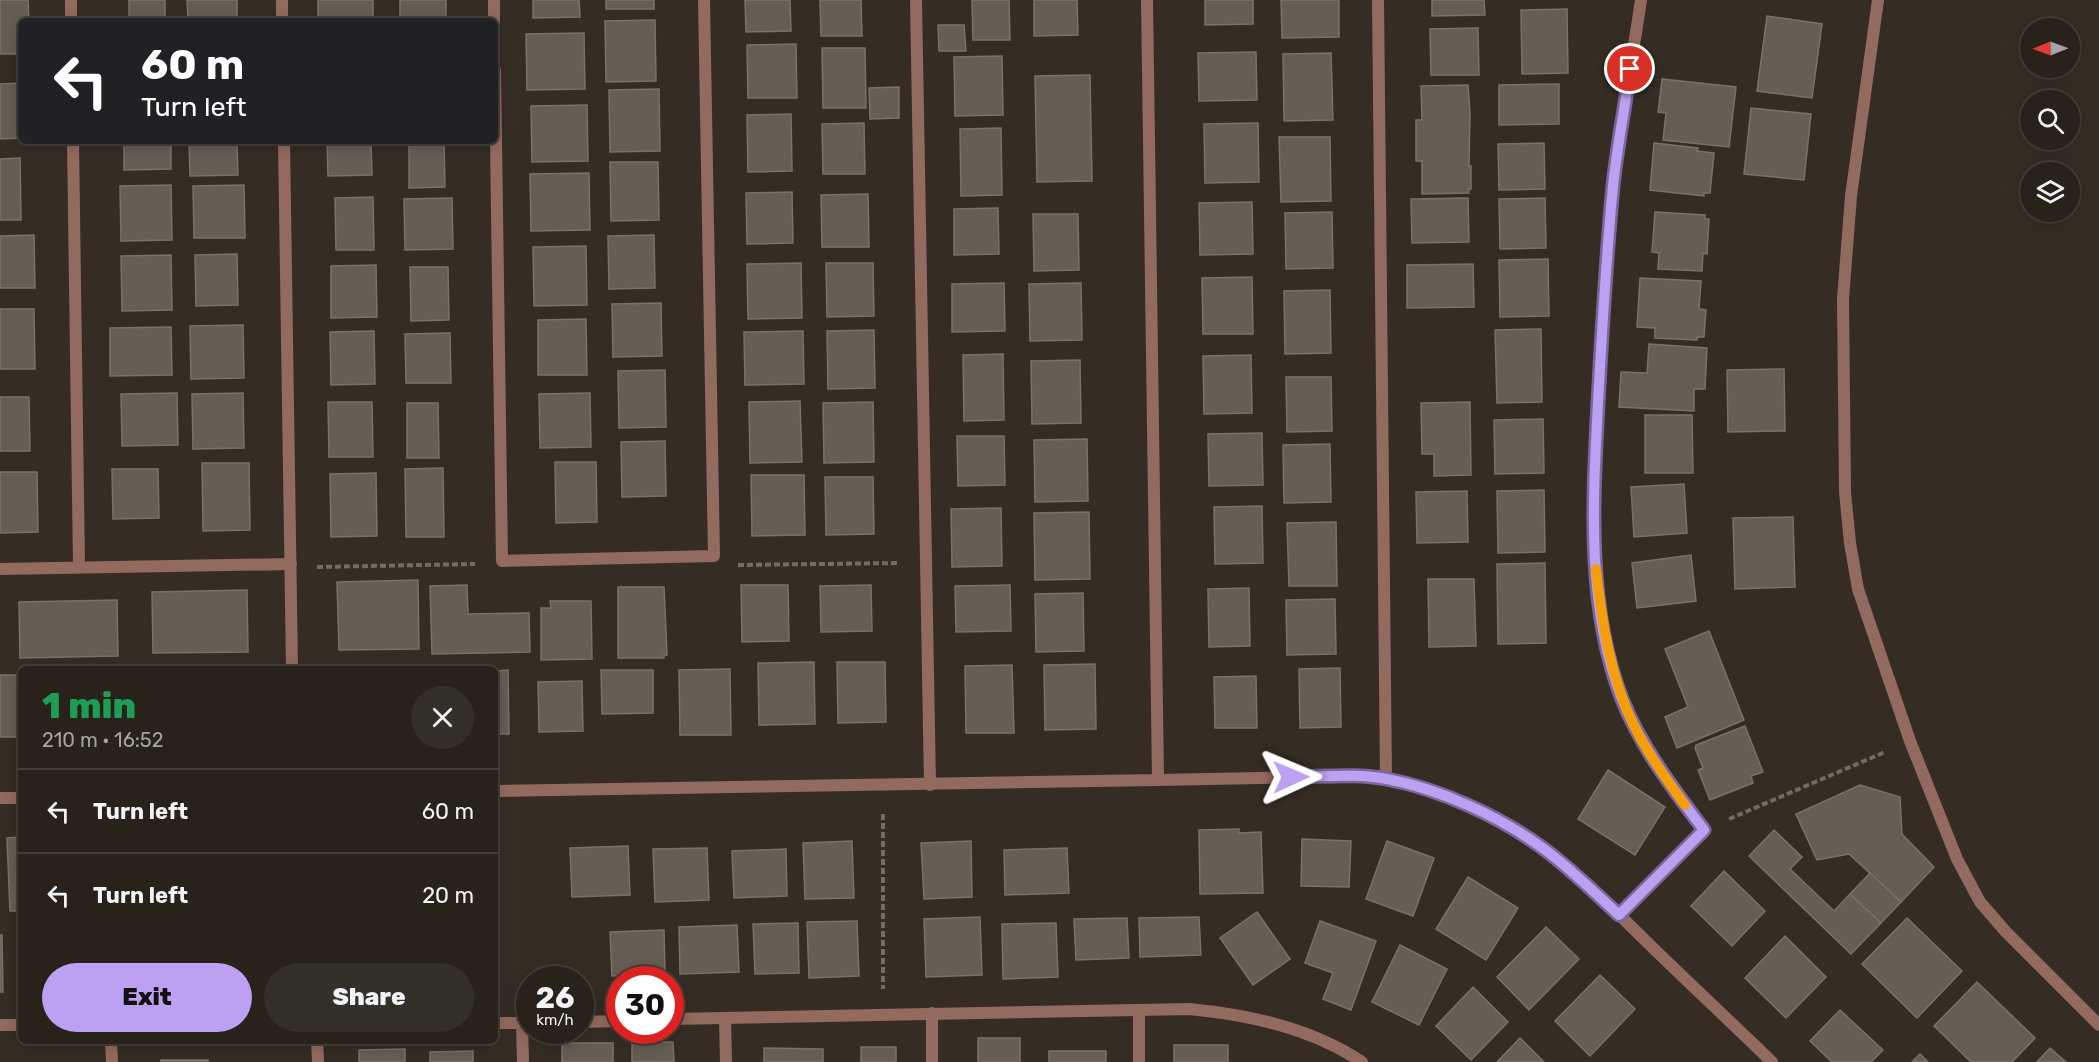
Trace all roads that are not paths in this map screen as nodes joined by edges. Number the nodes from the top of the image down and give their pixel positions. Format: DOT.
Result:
graph roads {
  1 [pos="71,0"];
  2 [pos="282,0"];
  3 [pos="494,0"];
  4 [pos="704,0"];
  5 [pos="916,0"];
  6 [pos="1146,0"];
  7 [pos="1378,0"];
  8 [pos="1641,0"];
  9 [pos="1878,0"];
  10 [pos="71,18"];
  11 [pos="282,18"];
  12 [pos="494,18"];
  13 [pos="73,144"];
  14 [pos="284,144"];
  15 [pos="496,144"];
  16 [pos="291,566"];
  17 [pos="79,567"];
  18 [pos="0,569"];
  19 [pos="292,666"];
  20 [pos="1386,779"];
  21 [pos="1158,780"];
  22 [pos="930,785"];
  23 [pos="498,791"];
  24 [pos="0,798"];
  25 [pos="18,798"];
  26 [pos="1619,915"];
  27 [pos="1139,1010"];
  28 [pos="932,1013"];
  29 [pos="725,1018"];
  30 [pos="684,1019"];
  31 [pos="498,1023"];
  32 [pos="516,1023"];
  33 [pos="0,1025"];
  34 [pos="18,1025"];
  35 [pos="2099,1025"];
  36 [pos="111,1044"];
  37 [pos="317,1044"];
  38 [pos="524,1044"];
  39 [pos="112,1062"];
  40 [pos="318,1062"];
  41 [pos="523,1062"];
  42 [pos="726,1062"];
  43 [pos="932,1062"];
  44 [pos="1139,1062"];
  45 [pos="1362,1062"];
  46 [pos="1772,1062"];
  1 -- 10 [label="street"];
  2 -- 11 [label="street"];
  3 -- 12 [label="street"];
  4 -- 15 [label="street"];
  5 -- 22 [label="street"];
  6 -- 21 [label="street"];
  7 -- 20 [label="street"];
  8 -- 26 [label="street"];
  9 -- 35 [label="street"];
  13 -- 17 [label="street"];
  14 -- 16 [label="street"];
  16 -- 17 [label="street"];
  16 -- 19 [label="street"];
  17 -- 18 [label="street"];
  20 -- 21 [label="street"];
  20 -- 26 [label="street"];
  21 -- 22 [label="street"];
  22 -- 23 [label="street"];
  24 -- 25 [label="street"];
  26 -- 46 [label="street"];
  27 -- 28 [label="street"];
  27 -- 44 [label="street"];
  27 -- 45 [label="street"];
  28 -- 29 [label="street"];
  28 -- 43 [label="street"];
  29 -- 30 [label="street"];
  29 -- 42 [label="street"];
  31 -- 32 [label="street"];
  33 -- 34 [label="street"];
  36 -- 39 [label="street"];
  37 -- 40 [label="street"];
  38 -- 41 [label="street"];
}
